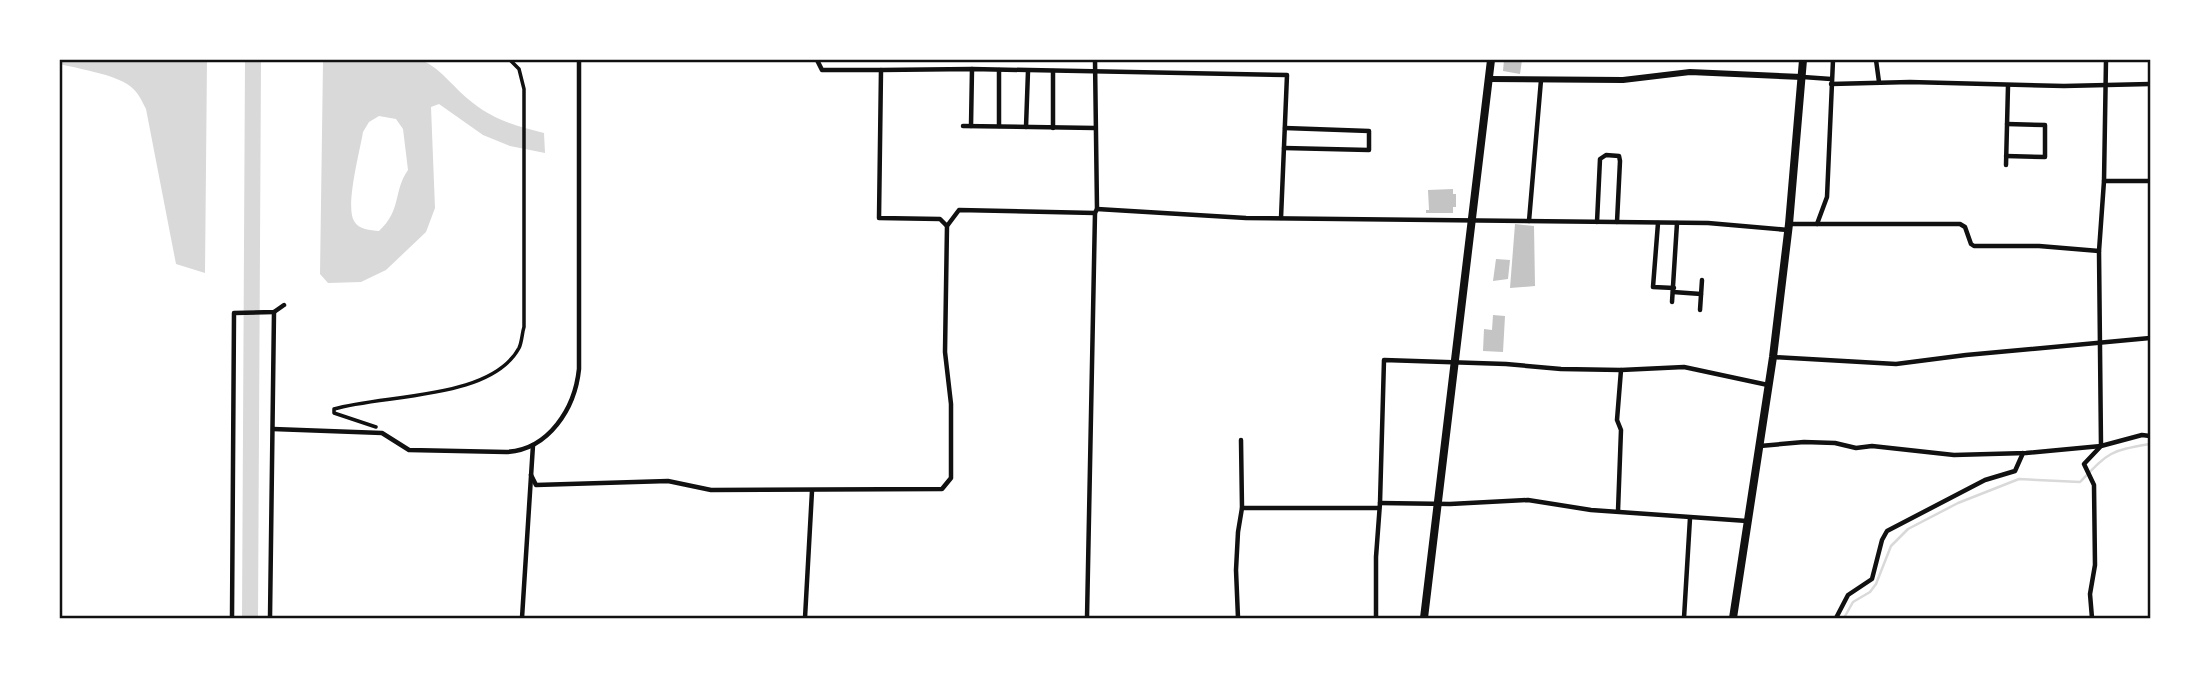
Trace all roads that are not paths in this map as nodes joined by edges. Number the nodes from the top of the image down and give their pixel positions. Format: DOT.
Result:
graph roads {
  1 [pos="510,60"];
  2 [pos="579,60"];
  3 [pos="817,60"];
  4 [pos="1095,60"];
  5 [pos="1491,60"];
  6 [pos="1803,60"];
  7 [pos="1833,60"];
  8 [pos="1876,60"];
  9 [pos="2106,60"];
  10 [pos="972,69"];
  11 [pos="881,70"];
  12 [pos="999,70"];
  13 [pos="1028,71"];
  14 [pos="1053,71"];
  15 [pos="1097,72"];
  16 [pos="1802,77"];
  17 [pos="1489,79"];
  18 [pos="1541,80"];
  19 [pos="1831,81"];
  20 [pos="1879,82"];
  21 [pos="2105,84"];
  22 [pos="2151,84"];
  23 [pos="2008,86"];
  24 [pos="2007,124"];
  25 [pos="963,126"];
  26 [pos="971,126"];
  27 [pos="999,126"];
  28 [pos="1026,127"];
  29 [pos="1053,128"];
  30 [pos="1095,128"];
  31 [pos="1285,128"];
  32 [pos="1284,148"];
  33 [pos="2006,156"];
  34 [pos="2006,165"];
  35 [pos="2104,181"];
  36 [pos="2151,181"];
  37 [pos="1096,211"];
  38 [pos="1281,218"];
  39 [pos="1472,220"];
  40 [pos="1529,221"];
  41 [pos="1598,222"];
  42 [pos="1617,222"];
  43 [pos="1658,223"];
  44 [pos="1677,223"];
  45 [pos="1817,225"];
  46 [pos="947,226"];
  47 [pos="1789,227"];
  48 [pos="2099,251"];
  49 [pos="1702,281"];
  50 [pos="1674,290"];
  51 [pos="1701,294"];
  52 [pos="1672,302"];
  53 [pos="284,305"];
  54 [pos="1700,310"];
  55 [pos="274,312"];
  56 [pos="2151,338"];
  57 [pos="2099,341"];
  58 [pos="1773,357"];
  59 [pos="1454,364"];
  60 [pos="1621,370"];
  61 [pos="1769,386"];
  62 [pos="376,427"];
  63 [pos="273,429"];
  64 [pos="2151,436"];
  65 [pos="1241,440"];
  66 [pos="533,445"];
  67 [pos="1759,446"];
  68 [pos="2101,446"];
  69 [pos="2023,453"];
  70 [pos="531,475"];
  71 [pos="812,491"];
  72 [pos="1437,505"];
  73 [pos="1380,506"];
  74 [pos="1242,508"];
  75 [pos="1618,511"];
  76 [pos="1690,518"];
  77 [pos="1748,521"];
  78 [pos="232,618"];
  79 [pos="270,618"];
  80 [pos="522,618"];
  81 [pos="805,618"];
  82 [pos="1087,618"];
  83 [pos="1238,618"];
  84 [pos="1376,618"];
  85 [pos="1424,618"];
  86 [pos="1684,618"];
  87 [pos="1733,618"];
  88 [pos="1836,618"];
  89 [pos="2092,618"];
  1 -- 62 [label="street"];
  2 -- 66 [label="street"];
  3 -- 11 [label="street"];
  4 -- 15 [label="street"];
  5 -- 17 [label="highway"];
  6 -- 16 [label="highway"];
  7 -- 19 [label="street"];
  8 -- 20 [label="street"];
  9 -- 21 [label="street"];
  10 -- 11 [label="street"];
  10 -- 12 [label="street"];
  10 -- 26 [label="street"];
  11 -- 46 [label="street"];
  12 -- 13 [label="street"];
  12 -- 27 [label="street"];
  13 -- 14 [label="street"];
  13 -- 28 [label="street"];
  14 -- 15 [label="street"];
  14 -- 29 [label="street"];
  15 -- 30 [label="street"];
  15 -- 31 [label="street"];
  16 -- 18 [label="street"];
  16 -- 19 [label="street"];
  16 -- 47 [label="highway"];
  17 -- 18 [label="street"];
  17 -- 39 [label="highway"];
  18 -- 40 [label="street"];
  19 -- 20 [label="street"];
  19 -- 45 [label="street"];
  20 -- 23 [label="street"];
  21 -- 22 [label="street"];
  21 -- 23 [label="street"];
  21 -- 35 [label="street"];
  23 -- 24 [label="street"];
  24 -- 33 [label="street"];
  24 -- 33 [label="street"];
  25 -- 26 [label="street"];
  26 -- 27 [label="street"];
  27 -- 28 [label="street"];
  28 -- 29 [label="street"];
  29 -- 30 [label="street"];
  30 -- 37 [label="street"];
  31 -- 32 [label="street"];
  31 -- 32 [label="street"];
  32 -- 38 [label="street"];
  33 -- 34 [label="street"];
  35 -- 36 [label="street"];
  35 -- 48 [label="street"];
  37 -- 38 [label="street"];
  37 -- 46 [label="street"];
  37 -- 82 [label="street"];
  38 -- 39 [label="street"];
  39 -- 40 [label="street"];
  39 -- 59 [label="highway"];
  40 -- 41 [label="street"];
  41 -- 42 [label="street"];
  41 -- 42 [label="street"];
  42 -- 43 [label="street"];
  43 -- 44 [label="street"];
  43 -- 50 [label="street"];
  44 -- 47 [label="street"];
  44 -- 50 [label="street"];
  45 -- 47 [label="street"];
  45 -- 48 [label="street"];
  46 -- 71 [label="street"];
  47 -- 58 [label="highway"];
  48 -- 57 [label="street"];
  49 -- 51 [label="street"];
  50 -- 51 [label="street"];
  50 -- 52 [label="street"];
  51 -- 54 [label="street"];
  53 -- 55 [label="street"];
  55 -- 63 [label="street"];
  55 -- 78 [label="street"];
  56 -- 57 [label="street"];
  57 -- 58 [label="street"];
  57 -- 68 [label="street"];
  58 -- 61 [label="highway"];
  59 -- 60 [label="street"];
  59 -- 72 [label="highway"];
  59 -- 73 [label="street"];
  60 -- 61 [label="street"];
  60 -- 75 [label="street"];
  61 -- 67 [label="highway"];
  63 -- 66 [label="street"];
  63 -- 79 [label="street"];
  64 -- 68 [label="street"];
  65 -- 74 [label="street"];
  66 -- 70 [label="street"];
  67 -- 69 [label="street"];
  67 -- 77 [label="highway"];
  68 -- 69 [label="street"];
  68 -- 89 [label="street"];
  69 -- 88 [label="street"];
  70 -- 71 [label="street"];
  70 -- 80 [label="street"];
  71 -- 81 [label="street"];
  72 -- 73 [label="street"];
  72 -- 75 [label="street"];
  72 -- 85 [label="highway"];
  73 -- 74 [label="street"];
  73 -- 84 [label="street"];
  74 -- 83 [label="street"];
  75 -- 76 [label="street"];
  76 -- 77 [label="street"];
  76 -- 86 [label="street"];
  77 -- 87 [label="highway"];
}
